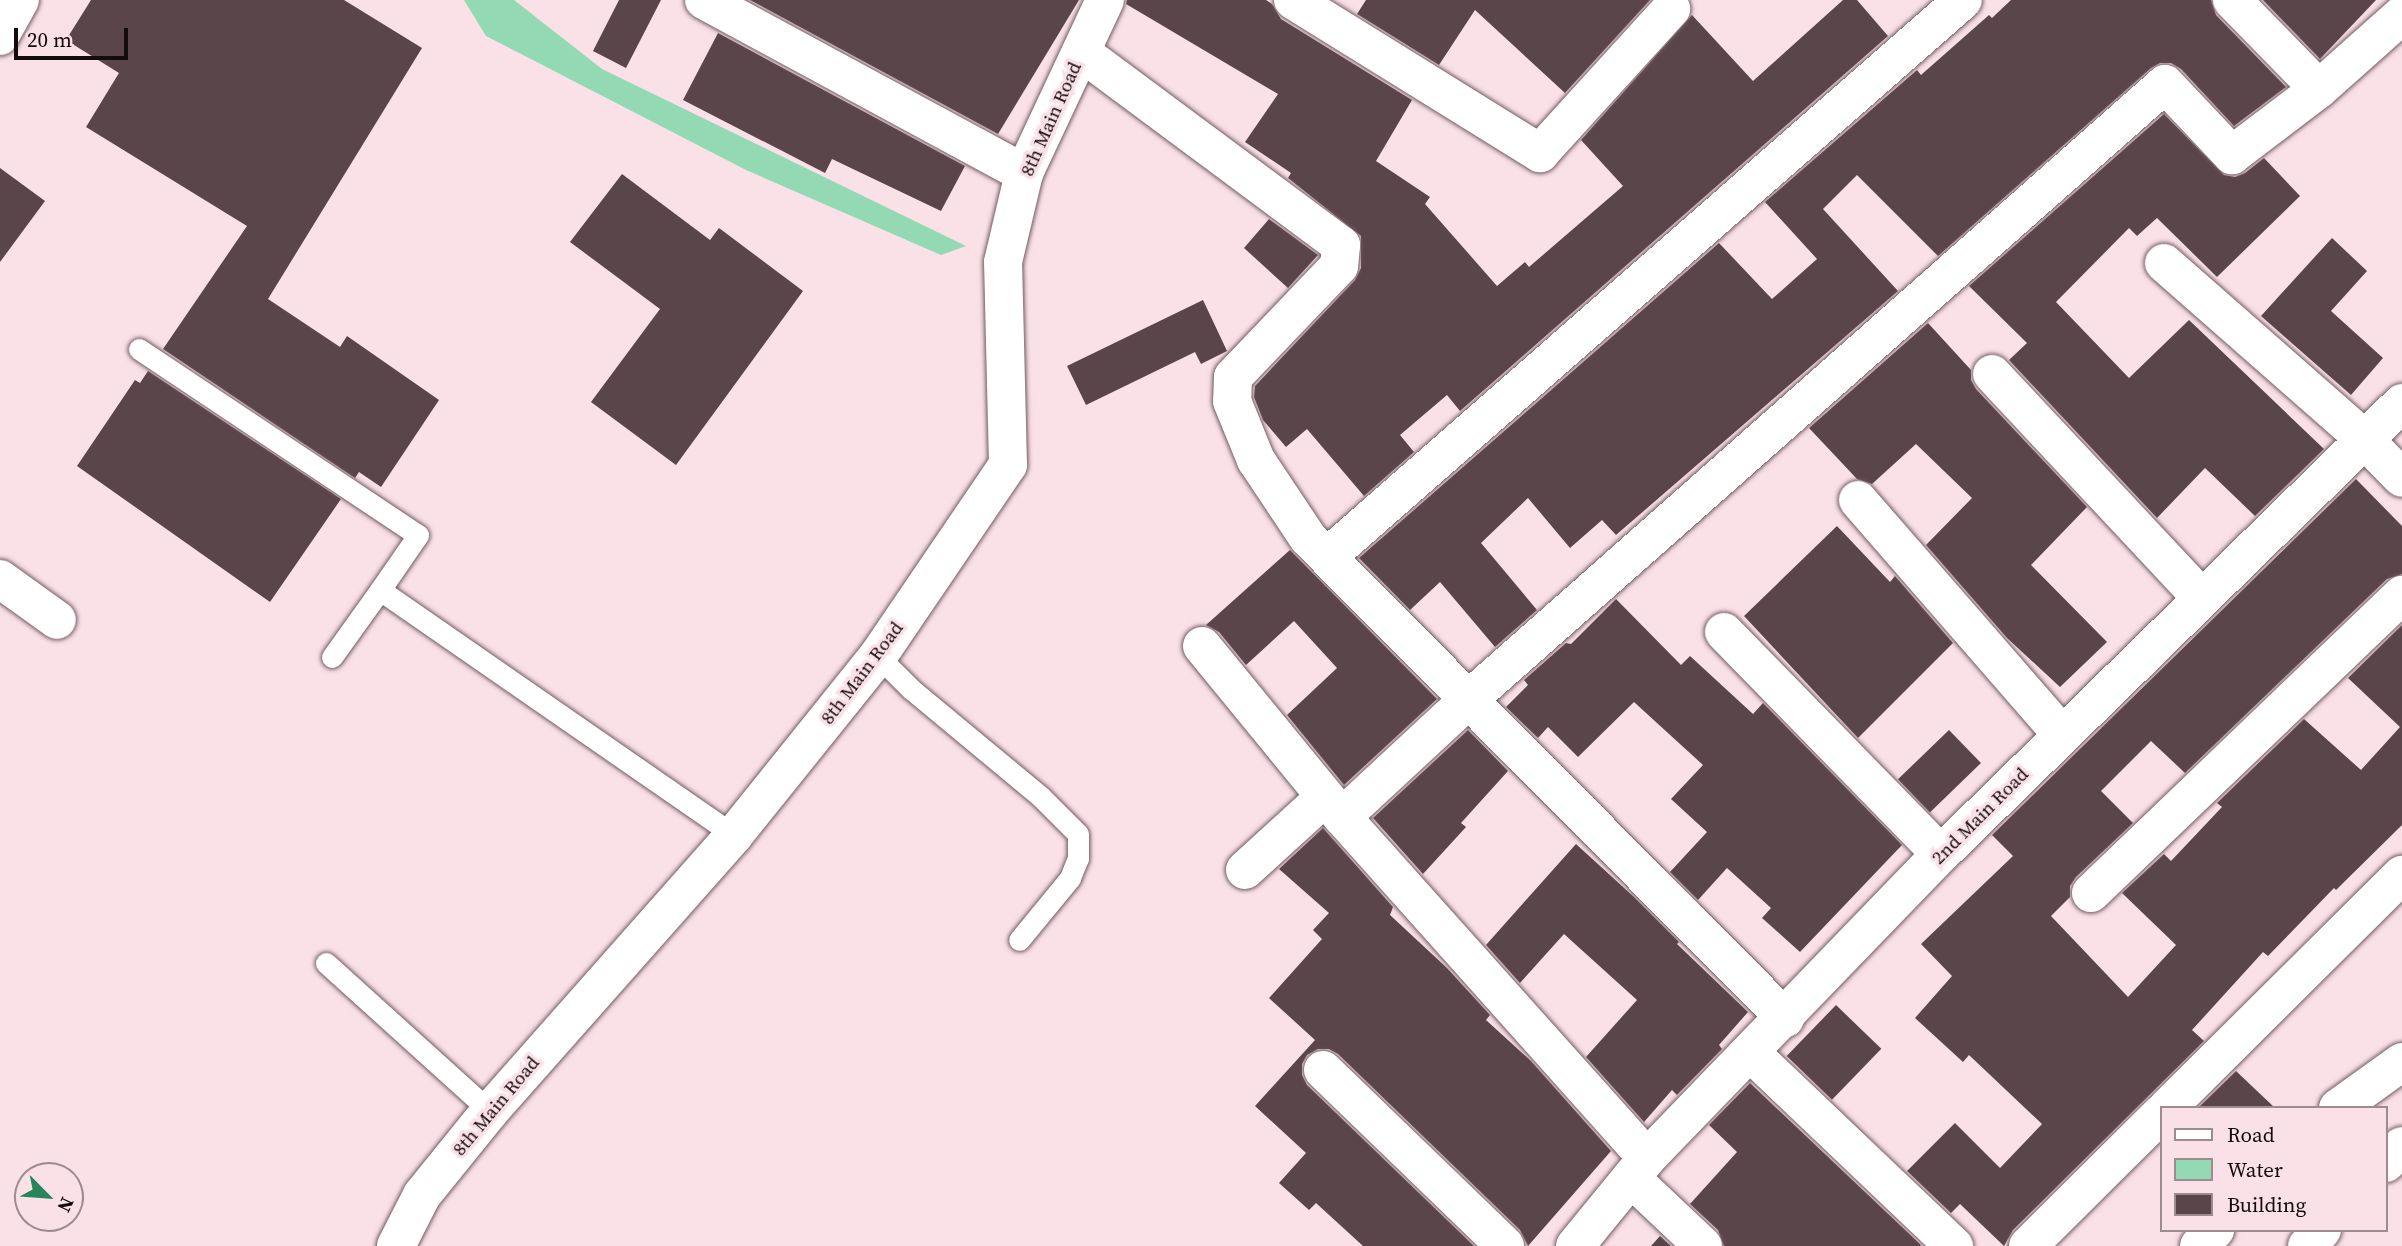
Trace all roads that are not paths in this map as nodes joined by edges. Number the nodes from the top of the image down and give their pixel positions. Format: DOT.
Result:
graph roads {
  1 [pos="20,0"];
  2 [pos="704,0"];
  3 [pos="1293,0"];
  4 [pos="1963,0"];
  5 [pos="2232,0"];
  6 [pos="1103,1"];
  7 [pos="1671,9"];
  8 [pos="2402,15"];
  9 [pos="0,36"];
  10 [pos="1081,52"];
  11 [pos="2319,89"];
  12 [pos="1024,173"];
  13 [pos="2164,263"];
  14 [pos="139,349"];
  15 [pos="1992,374"];
  16 [pos="2402,403"];
  17 [pos="2364,439"];
  18 [pos="2402,478"];
  19 [pos="1858,500"];
  20 [pos="1327,557"];
  21 [pos="0,579"];
  22 [pos="380,590"];
  23 [pos="2402,595"];
  24 [pos="2201,597"];
  25 [pos="57,620"];
  26 [pos="1724,632"];
  27 [pos="1202,646"];
  28 [pos="878,656"];
  29 [pos="332,657"];
  30 [pos="1468,700"];
  31 [pos="2062,735"];
  32 [pos="1334,807"];
  33 [pos="734,835"];
  34 [pos="1941,854"];
  35 [pos="1245,870"];
  36 [pos="2402,875"];
  37 [pos="2091,893"];
  38 [pos="1018,940"];
  39 [pos="326,962"];
  40 [pos="1785,1017"];
  41 [pos="1750,1052"];
  42 [pos="2402,1062"];
  43 [pos="1323,1070"];
  44 [pos="2170,1106"];
  45 [pos="2341,1106"];
  46 [pos="490,1111"];
  47 [pos="2160,1115"];
  48 [pos="2402,1146"];
  49 [pos="2388,1161"];
  50 [pos="1639,1168"];
  51 [pos="2213,1232"];
  52 [pos="2320,1232"];
  53 [pos="396,1246"];
  54 [pos="1505,1246"];
  55 [pos="1575,1246"];
  56 [pos="1703,1246"];
  57 [pos="1954,1246"];
  58 [pos="2028,1246"];
  59 [pos="2199,1246"];
  60 [pos="2307,1246"];
  1 -- 9 [label="street"];
  2 -- 12 [label="street"];
  3 -- 7 [label="street"];
  4 -- 20 [label="street"];
  5 -- 11 [label="street"];
  6 -- 10 [label="street, 8th Main Road"];
  8 -- 11 [label="street"];
  10 -- 12 [label="street, 8th Main Road"];
  10 -- 20 [label="street"];
  11 -- 30 [label="street"];
  12 -- 28 [label="street, 8th Main Road"];
  13 -- 17 [label="street"];
  14 -- 22 [label="lane"];
  15 -- 24 [label="street"];
  16 -- 17 [label="street, 2nd Main Road"];
  17 -- 18 [label="street"];
  17 -- 24 [label="street, 2nd Main Road"];
  19 -- 31 [label="street"];
  20 -- 30 [label="street"];
  21 -- 25 [label="street"];
  22 -- 29 [label="lane"];
  22 -- 33 [label="lane"];
  23 -- 37 [label="street"];
  24 -- 31 [label="street, 2nd Main Road"];
  26 -- 34 [label="street"];
  27 -- 32 [label="street"];
  28 -- 33 [label="street, 8th Main Road"];
  28 -- 38 [label="lane"];
  30 -- 32 [label="street"];
  30 -- 40 [label="street"];
  31 -- 34 [label="street, 2nd Main Road"];
  32 -- 35 [label="street"];
  32 -- 50 [label="street"];
  33 -- 46 [label="street, 8th Main Road"];
  34 -- 40 [label="street, 2nd Main Road"];
  36 -- 44 [label="street"];
  39 -- 46 [label="lane"];
  40 -- 41 [label="street, 2nd Main Road"];
  41 -- 50 [label="street, 2nd Main Road"];
  41 -- 57 [label="street"];
  42 -- 45 [label="street"];
  43 -- 54 [label="street"];
  46 -- 53 [label="street, 8th Main Road"];
  47 -- 58 [label="street"];
  48 -- 49 [label="street"];
  50 -- 55 [label="street, 2nd Main Road"];
  50 -- 56 [label="street"];
  51 -- 59 [label="street"];
  52 -- 60 [label="street"];
}
